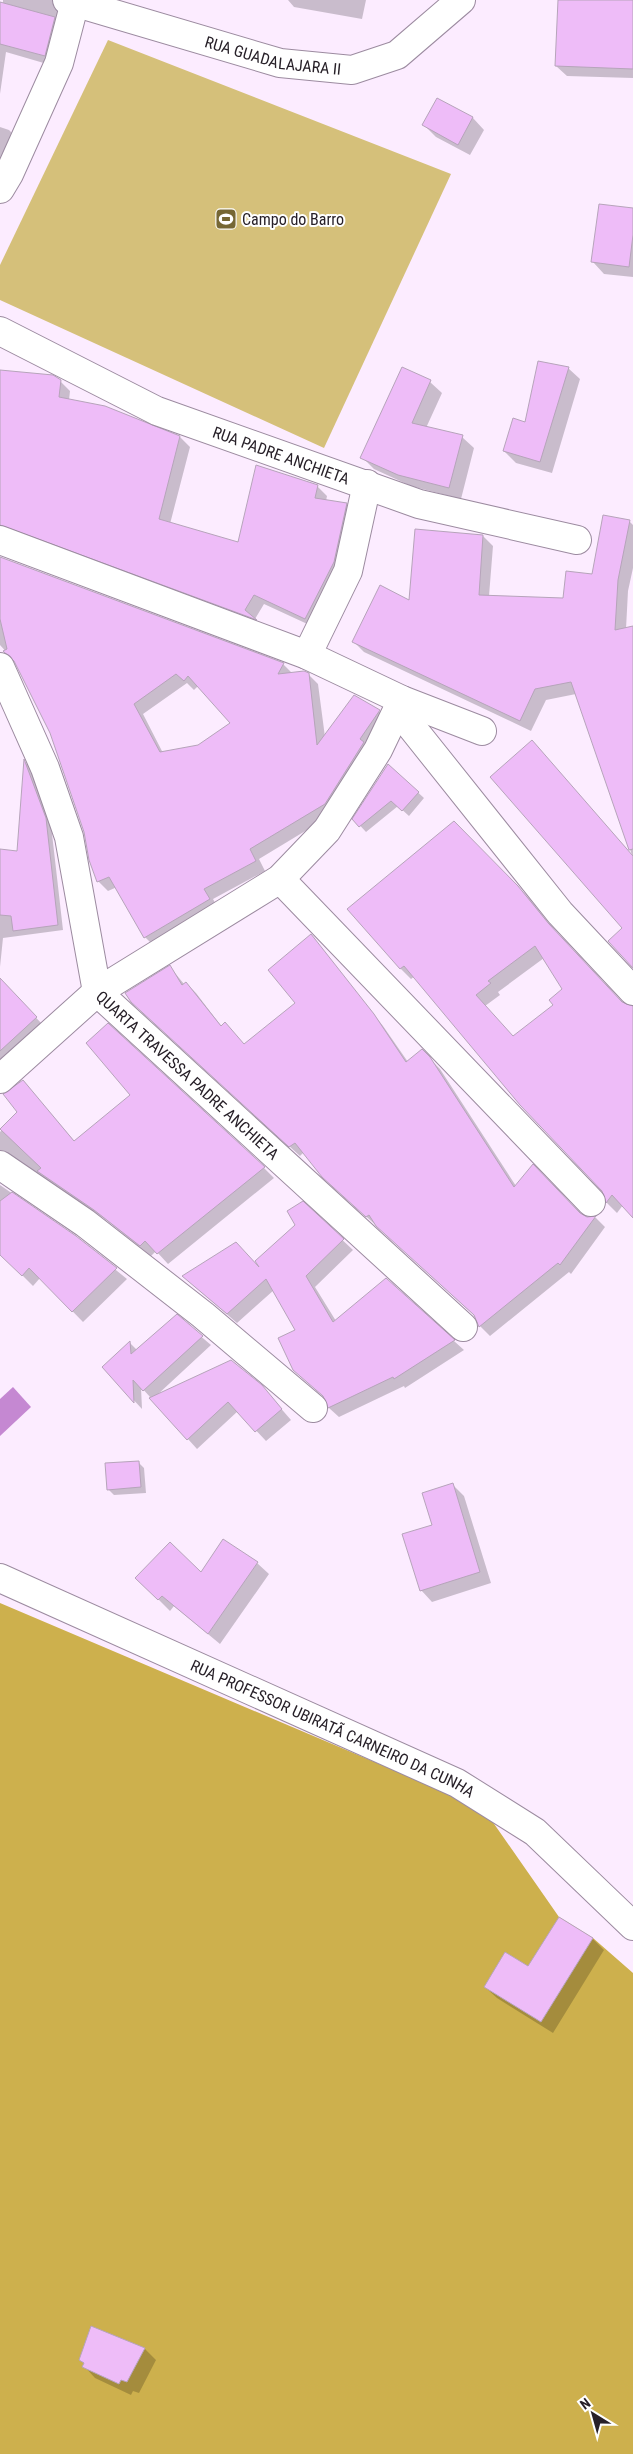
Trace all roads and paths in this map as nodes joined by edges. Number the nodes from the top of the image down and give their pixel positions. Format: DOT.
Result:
graph roads {
  1 [pos="461,0"];
  2 [pos="71,1"];
  3 [pos="0,189"];
  4 [pos="0,331"];
  5 [pos="367,484"];
  6 [pos="0,540"];
  7 [pos="577,540"];
  8 [pos="307,655"];
  9 [pos="0,667"];
  10 [pos="400,705"];
  11 [pos="482,731"];
  12 [pos="280,879"];
  13 [pos="633,991"];
  14 [pos="97,992"];
  15 [pos="0,1079"];
  16 [pos="0,1165"];
  17 [pos="591,1202"];
  18 [pos="463,1327"];
  19 [pos="313,1408"];
  20 [pos="0,1578"];
  21 [pos="633,1926"];
  1 -- 2 [label="street, RUA GUADALAJARA II"];
  2 -- 3 [label="street"];
  4 -- 5 [label="street, RUA PADRE ANCHIETA"];
  5 -- 7 [label="street, RUA PADRE ANCHIETA"];
  5 -- 8 [label="street"];
  6 -- 8 [label="street"];
  8 -- 10 [label="street"];
  9 -- 14 [label="street, QUARTA TRAVESSA PADRE ANCHIETA"];
  10 -- 11 [label="street"];
  10 -- 12 [label="street"];
  10 -- 13 [label="street"];
  12 -- 14 [label="street"];
  12 -- 17 [label="street"];
  14 -- 15 [label="street"];
  14 -- 18 [label="street, QUARTA TRAVESSA PADRE ANCHIETA"];
  16 -- 19 [label="street"];
  20 -- 21 [label="street, RUA PROFESSOR UBIRATÃ CARNEIRO DA CUNHA"];
}
